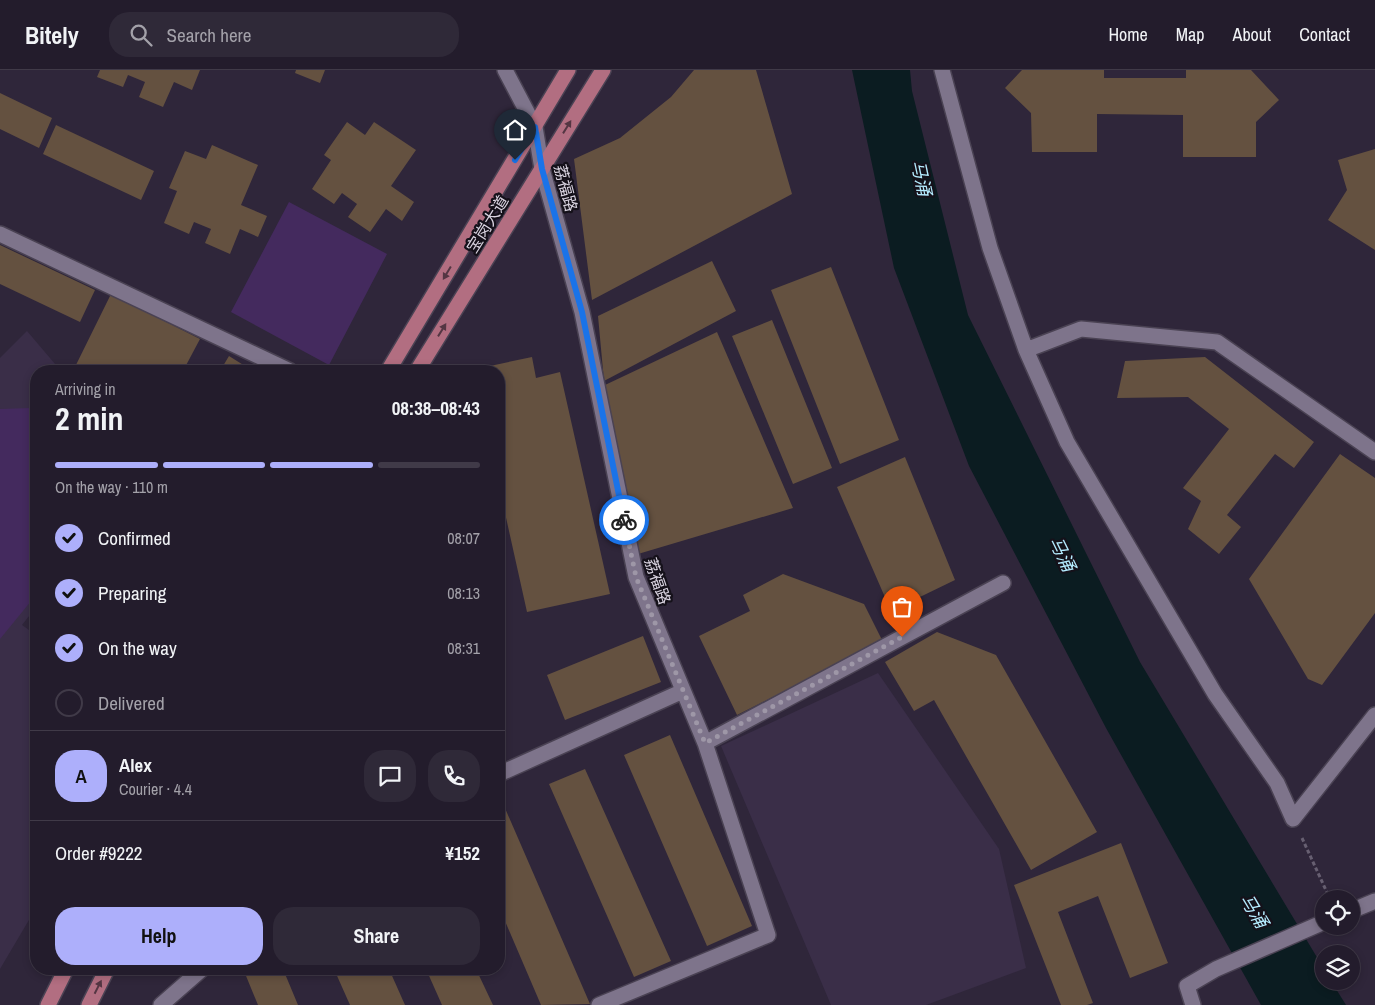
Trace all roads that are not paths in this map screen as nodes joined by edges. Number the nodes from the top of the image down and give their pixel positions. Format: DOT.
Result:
graph roads {
  1 [pos="506,70"];
  2 [pos="568,70"];
  3 [pos="603,70"];
  4 [pos="942,70"];
  5 [pos="535,127"];
  6 [pos="542,169"];
  7 [pos="0,234"];
  8 [pos="1026,350"];
  9 [pos="277,365"];
  10 [pos="392,365"];
  11 [pos="421,365"];
  12 [pos="1375,452"];
  13 [pos="1003,583"];
  14 [pos="683,691"];
  15 [pos="1375,715"];
  16 [pos="705,743"];
  17 [pos="505,771"];
  18 [pos="1375,901"];
  19 [pos="1360,907"];
  20 [pos="1315,926"];
  21 [pos="63,975"];
  22 [pos="104,975"];
  23 [pos="195,975"];
  24 [pos="48,1005"];
  25 [pos="89,1005"];
  26 [pos="161,1005"];
  27 [pos="599,1005"];
  28 [pos="1193,1005"];
  1 -- 5 [label="street, 荔福路"];
  2 -- 5 [label="main road, 宝岗大道"];
  6 -- 3 [label="main road, 宝岗大道, one-way"];
  4 -- 8 [label="street"];
  5 -- 6 [label="street, 荔福路"];
  5 -- 10 [label="main road, 宝岗大道, one-way"];
  11 -- 6 [label="main road, 宝岗大道, one-way"];
  6 -- 14 [label="street, 荔福路"];
  7 -- 9 [label="street"];
  8 -- 12 [label="street"];
  8 -- 15 [label="street"];
  13 -- 16 [label="street"];
  14 -- 16 [label="street, 荔福路"];
  14 -- 17 [label="street"];
  16 -- 27 [label="street, 荔福路"];
  18 -- 19 [label="street"];
  20 -- 28 [label="street"];
  21 -- 24 [label="main road"];
  25 -- 22 [label="main road, one-way"];
  23 -- 26 [label="street"];
}
